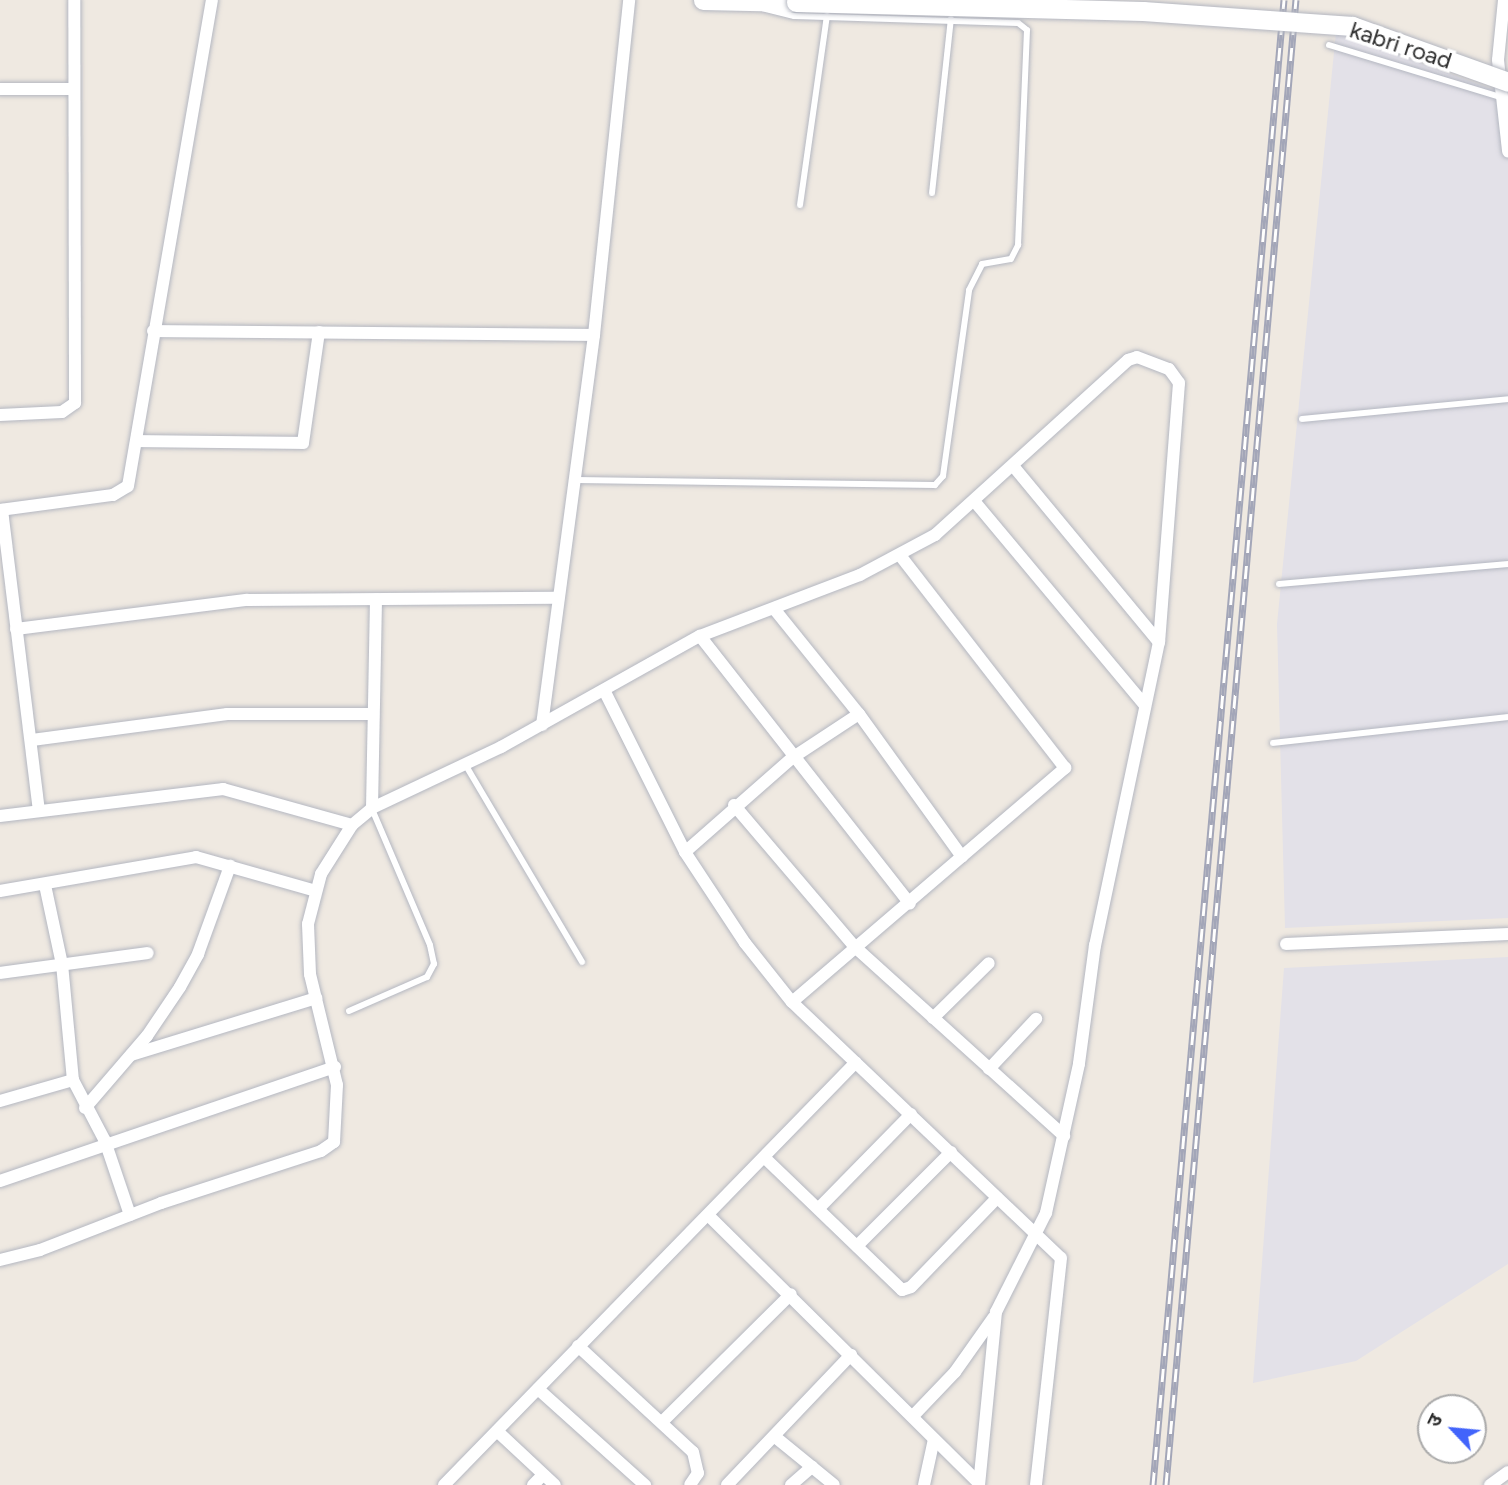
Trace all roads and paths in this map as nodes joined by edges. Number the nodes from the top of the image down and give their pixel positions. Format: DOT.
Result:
graph roads {
  1 [pos="74,0"];
  2 [pos="212,0"];
  3 [pos="629,0"];
  4 [pos="703,0"];
  5 [pos="1504,0"];
  6 [pos="752,1"];
  7 [pos="827,16"];
  8 [pos="951,19"];
  9 [pos="1329,45"];
  10 [pos="0,89"];
  11 [pos="72,89"];
  12 [pos="1506,93"];
  13 [pos="1508,152"];
  14 [pos="932,193"];
  15 [pos="800,205"];
  16 [pos="153,331"];
  17 [pos="319,332"];
  18 [pos="594,335"];
  19 [pos="1508,399"];
  20 [pos="0,415"];
  21 [pos="1302,419"];
  22 [pos="137,441"];
  23 [pos="1014,467"];
  24 [pos="574,480"];
  25 [pos="975,502"];
  26 [pos="1,510"];
  27 [pos="900,555"];
  28 [pos="1508,564"];
  29 [pos="1279,584"];
  30 [pos="558,598"];
  31 [pos="376,599"];
  32 [pos="775,610"];
  33 [pos="16,629"];
  34 [pos="700,636"];
  35 [pos="1158,642"];
  36 [pos="604,690"];
  37 [pos="1145,705"];
  38 [pos="372,714"];
  39 [pos="859,714"];
  40 [pos="1508,717"];
  41 [pos="542,725"];
  42 [pos="33,740"];
  43 [pos="1273,743"];
  44 [pos="792,758"];
  45 [pos="465,764"];
  46 [pos="734,806"];
  47 [pos="372,808"];
  48 [pos="39,810"];
  49 [pos="0,816"];
  50 [pos="352,825"];
  51 [pos="685,852"];
  52 [pos="962,858"];
  53 [pos="230,866"];
  54 [pos="45,885"];
  55 [pos="313,890"];
  56 [pos="0,891"];
  57 [pos="910,904"];
  58 [pos="1508,934"];
  59 [pos="1286,944"];
  60 [pos="855,947"];
  61 [pos="148,953"];
  62 [pos="582,962"];
  63 [pos="989,963"];
  64 [pos="62,964"];
  65 [pos="0,973"];
  66 [pos="316,998"];
  67 [pos="792,1002"];
  68 [pos="349,1011"];
  69 [pos="933,1018"];
  70 [pos="1036,1019"];
  71 [pos="131,1055"];
  72 [pos="856,1062"];
  73 [pos="335,1067"];
  74 [pos="989,1069"];
  75 [pos="73,1080"];
  76 [pos="0,1101"];
  77 [pos="85,1108"];
  78 [pos="911,1114"];
  79 [pos="1064,1136"];
  80 [pos="105,1142"];
  81 [pos="951,1152"];
  82 [pos="766,1159"];
  83 [pos="0,1181"];
  84 [pos="997,1198"];
  85 [pos="820,1207"];
  86 [pos="130,1215"];
  87 [pos="710,1217"];
  88 [pos="1038,1237"];
  89 [pos="857,1246"];
  90 [pos="0,1259"];
  91 [pos="791,1294"];
  92 [pos="996,1312"];
  93 [pos="578,1346"];
  94 [pos="850,1355"];
  95 [pos="538,1389"];
  96 [pos="913,1416"];
  97 [pos="663,1421"];
  98 [pos="497,1431"];
  99 [pos="774,1436"];
  100 [pos="934,1439"];
  101 [pos="812,1467"];
  102 [pos="1508,1472"];
  103 [pos="543,1475"];
  104 [pos="979,1484"];
  105 [pos="444,1485"];
  106 [pos="533,1485"];
  107 [pos="555,1485"];
  108 [pos="645,1485"];
  109 [pos="690,1485"];
  110 [pos="727,1485"];
  111 [pos="791,1485"];
  112 [pos="834,1485"];
  113 [pos="925,1485"];
  114 [pos="1036,1485"];
  115 [pos="1490,1485"];
  1 -- 11 [label="street"];
  2 -- 16 [label="street"];
  3 -- 18 [label="street"];
  4 -- 6 [label="street, kabri road"];
  5 -- 12 [label="street"];
  6 -- 7 [label="lane"];
  6 -- 12 [label="street, kabri road, bridge"];
  7 -- 8 [label="lane"];
  7 -- 15 [label="lane"];
  8 -- 14 [label="lane"];
  8 -- 24 [label="lane"];
  9 -- 12 [label="lane"];
  10 -- 11 [label="street"];
  11 -- 20 [label="street"];
  12 -- 13 [label="street"];
  16 -- 17 [label="street"];
  16 -- 22 [label="street"];
  17 -- 18 [label="street"];
  17 -- 22 [label="street"];
  18 -- 24 [label="street"];
  19 -- 21 [label="lane"];
  22 -- 26 [label="street"];
  23 -- 25 [label="street"];
  23 -- 35 [label="street"];
  23 -- 35 [label="street"];
  24 -- 30 [label="street"];
  25 -- 27 [label="street"];
  25 -- 37 [label="street"];
  26 -- 33 [label="street"];
  27 -- 32 [label="street"];
  27 -- 52 [label="street"];
  28 -- 29 [label="lane"];
  30 -- 31 [label="street"];
  30 -- 41 [label="street"];
  31 -- 33 [label="street"];
  31 -- 38 [label="street"];
  32 -- 34 [label="street"];
  32 -- 39 [label="street"];
  33 -- 42 [label="street"];
  34 -- 36 [label="street"];
  34 -- 44 [label="street"];
  35 -- 37 [label="street"];
  36 -- 41 [label="street"];
  36 -- 51 [label="street"];
  37 -- 79 [label="street"];
  38 -- 42 [label="street"];
  38 -- 47 [label="street"];
  39 -- 44 [label="street"];
  39 -- 52 [label="street"];
  40 -- 43 [label="lane"];
  41 -- 45 [label="street"];
  42 -- 48 [label="street"];
  44 -- 46 [label="street"];
  44 -- 57 [label="street"];
  45 -- 47 [label="street"];
  45 -- 62 [label="lane"];
  46 -- 51 [label="street"];
  46 -- 60 [label="street"];
  47 -- 50 [label="street"];
  47 -- 68 [label="lane"];
  48 -- 49 [label="street"];
  48 -- 50 [label="street"];
  50 -- 55 [label="street"];
  51 -- 67 [label="street"];
  52 -- 57 [label="street"];
  53 -- 54 [label="street"];
  53 -- 55 [label="street"];
  53 -- 71 [label="street"];
  54 -- 56 [label="street"];
  54 -- 64 [label="street"];
  55 -- 66 [label="street"];
  57 -- 60 [label="street"];
  58 -- 59 [label="street"];
  60 -- 67 [label="street"];
  60 -- 69 [label="street"];
  61 -- 64 [label="street"];
  63 -- 69 [label="street"];
  64 -- 65 [label="street"];
  64 -- 75 [label="street"];
  66 -- 71 [label="street"];
  66 -- 73 [label="street"];
  67 -- 72 [label="street"];
  69 -- 74 [label="street"];
  70 -- 74 [label="street"];
  71 -- 77 [label="street"];
  72 -- 78 [label="street"];
  72 -- 82 [label="street"];
  73 -- 80 [label="street"];
  73 -- 86 [label="street"];
  74 -- 79 [label="street"];
  75 -- 76 [label="street"];
  75 -- 77 [label="street"];
  77 -- 80 [label="street"];
  78 -- 81 [label="street"];
  78 -- 85 [label="street"];
  79 -- 88 [label="street"];
  80 -- 83 [label="street"];
  80 -- 86 [label="street"];
  81 -- 84 [label="street"];
  81 -- 89 [label="street"];
  82 -- 85 [label="street"];
  82 -- 87 [label="street"];
  84 -- 88 [label="street"];
  84 -- 89 [label="street"];
  85 -- 89 [label="street"];
  86 -- 90 [label="street"];
  87 -- 91 [label="street"];
  87 -- 93 [label="street"];
  88 -- 92 [label="street"];
  88 -- 114 [label="street"];
  91 -- 94 [label="street"];
  91 -- 97 [label="street"];
  92 -- 96 [label="street"];
  92 -- 104 [label="street"];
  93 -- 95 [label="street"];
  93 -- 97 [label="street"];
  94 -- 96 [label="street"];
  94 -- 99 [label="street"];
  95 -- 98 [label="street"];
  95 -- 108 [label="street"];
  96 -- 100 [label="street"];
  97 -- 109 [label="street"];
  98 -- 103 [label="street"];
  98 -- 105 [label="street"];
  99 -- 101 [label="street"];
  99 -- 110 [label="street"];
  100 -- 104 [label="street"];
  100 -- 113 [label="street"];
  101 -- 111 [label="street"];
  101 -- 112 [label="street"];
  102 -- 115 [label="street"];
  103 -- 106 [label="street"];
  103 -- 107 [label="street"];
}
